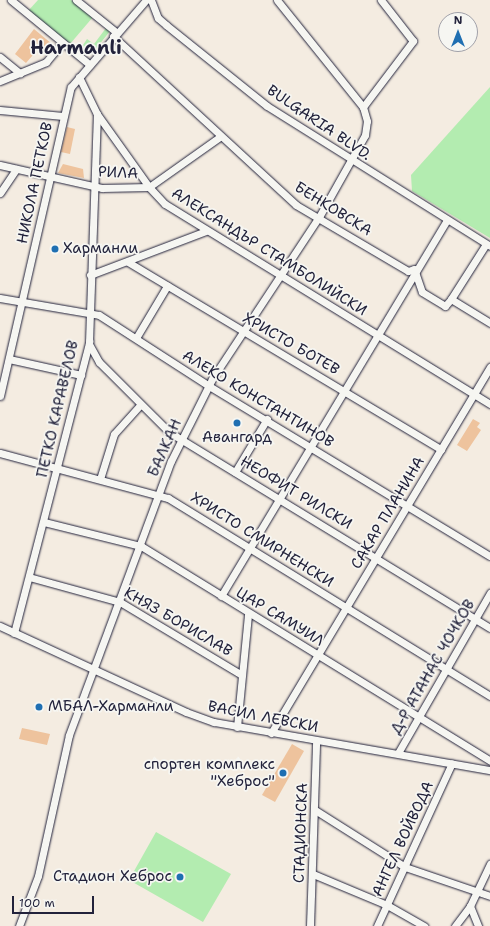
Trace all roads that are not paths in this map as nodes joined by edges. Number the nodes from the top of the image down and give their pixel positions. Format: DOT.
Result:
graph roads {
  1 [pos="76,0"];
  2 [pos="146,0"];
  3 [pos="151,0"];
  4 [pos="276,0"];
  5 [pos="381,0"];
  6 [pos="12,1"];
  7 [pos="115,34"];
  8 [pos="62,43"];
  9 [pos="0,56"];
  10 [pos="90,65"];
  11 [pos="20,73"];
  12 [pos="79,77"];
  13 [pos="0,81"];
  14 [pos="363,107"];
  15 [pos="0,110"];
  16 [pos="97,114"];
  17 [pos="63,116"];
  18 [pos="221,136"];
  19 [pos="351,161"];
  20 [pos="0,165"];
  21 [pos="16,169"];
  22 [pos="49,175"];
  23 [pos="93,186"];
  24 [pos="149,187"];
  25 [pos="0,193"];
  26 [pos="319,218"];
  27 [pos="447,220"];
  28 [pos="206,231"];
  29 [pos="488,245"];
  30 [pos="128,262"];
  31 [pos="416,271"];
  32 [pos="90,275"];
  33 [pos="282,275"];
  34 [pos="167,286"];
  35 [pos="0,298"];
  36 [pos="451,299"];
  37 [pos="22,302"];
  38 [pos="90,315"];
  39 [pos="490,323"];
  40 [pos="242,331"];
  41 [pos="376,335"];
  42 [pos="136,338"];
  43 [pos="89,342"];
  44 [pos="9,359"];
  45 [pos="490,367"];
  46 [pos="81,375"];
  47 [pos="209,386"];
  48 [pos="343,390"];
  49 [pos="0,393"];
  50 [pos="474,395"];
  51 [pos="490,404"];
  52 [pos="140,405"];
  53 [pos="266,419"];
  54 [pos="181,441"];
  55 [pos="310,446"];
  56 [pos="441,449"];
  57 [pos="0,452"];
  58 [pos="58,467"];
  59 [pos="235,472"];
  60 [pos="100,479"];
  61 [pos="159,494"];
  62 [pos="280,497"];
  63 [pos="409,505"];
  64 [pos="44,522"];
  65 [pos="141,546"];
  66 [pos="250,549"];
  67 [pos="490,556"];
  68 [pos="377,557"];
  69 [pos="29,577"];
  70 [pos="490,593"];
  71 [pos="221,596"];
  72 [pos="120,602"];
  73 [pos="346,608"];
  74 [pos="248,614"];
  75 [pos="475,618"];
  76 [pos="0,626"];
  77 [pos="490,628"];
  78 [pos="14,633"];
  79 [pos="318,655"];
  80 [pos="95,669"];
  81 [pos="446,670"];
  82 [pos="242,675"];
  83 [pos="490,696"];
  84 [pos="419,716"];
  85 [pos="237,727"];
  86 [pos="271,733"];
  87 [pos="316,741"];
  88 [pos="398,753"];
  89 [pos="490,761"];
  90 [pos="452,763"];
  91 [pos="490,770"];
  92 [pos="315,810"];
  93 [pos="490,864"];
  94 [pos="405,867"];
  95 [pos="313,874"];
  96 [pos="477,890"];
  97 [pos="490,896"];
  98 [pos="387,905"];
  99 [pos="470,906"];
  100 [pos="19,926"];
  101 [pos="310,926"];
  102 [pos="377,926"];
  103 [pos="424,926"];
  104 [pos="454,926"];
  105 [pos="478,926"];
  1 -- 7 [label="street, БЕНКОВСКА"];
  2 -- 7 [label="street, НИКОЛА ПЕТКОВ"];
  3 -- 19 [label="street, BULGARIA BLVD."];
  4 -- 14 [label="street"];
  5 -- 14 [label="street"];
  6 -- 8 [label="street"];
  7 -- 10 [label="street, НИКОЛА ПЕТКОВ"];
  7 -- 18 [label="street, БЕНКОВСКА"];
  8 -- 10 [label="street"];
  8 -- 11 [label="street"];
  9 -- 11 [label="street"];
  10 -- 12 [label="street, НИКОЛА ПЕТКОВ"];
  11 -- 13 [label="street"];
  12 -- 16 [label="street, АЛЕКСАНДЪР СТАМБОЛИЙСКИ"];
  12 -- 17 [label="street, НИКОЛА ПЕТКОВ"];
  14 -- 19 [label="street, БАЛКАН"];
  15 -- 17 [label="street"];
  16 -- 23 [label="street, ПЕТКО КАРАВЕЛОВ"];
  16 -- 24 [label="street, АЛЕКСАНДЪР СТАМБОЛИЙСКИ"];
  17 -- 22 [label="street, НИКОЛА ПЕТКОВ"];
  18 -- 24 [label="street, РИЛА"];
  18 -- 26 [label="street, БЕНКОВСКА"];
  19 -- 26 [label="street, БАЛКАН"];
  19 -- 27 [label="street, BULGARIA BLVD."];
  20 -- 21 [label="street, РИЛА"];
  21 -- 22 [label="street, РИЛА"];
  21 -- 25 [label="street"];
  22 -- 23 [label="street, РИЛА"];
  22 -- 37 [label="street, НИКОЛА ПЕТКОВ"];
  23 -- 24 [label="street, РИЛА"];
  23 -- 32 [label="street, ПЕТКО КАРАВЕЛОВ"];
  24 -- 28 [label="street, АЛЕКСАНДЪР СТАМБОЛИЙСКИ"];
  26 -- 31 [label="street, БЕНКОВСКА"];
  26 -- 33 [label="street, БАЛКАН"];
  27 -- 29 [label="street, BULGARIA BLVD."];
  27 -- 31 [label="street"];
  28 -- 30 [label="street"];
  28 -- 33 [label="street, АЛЕКСАНДЪР СТАМБОЛИЙСКИ"];
  29 -- 36 [label="street"];
  30 -- 32 [label="street"];
  30 -- 34 [label="street, ХРИСТО БОТЕВ"];
  31 -- 36 [label="street"];
  31 -- 41 [label="street"];
  32 -- 38 [label="street, ПЕТКО КАРАВЕЛОВ"];
  33 -- 40 [label="street, БАЛКАН"];
  33 -- 41 [label="street, АЛЕКСАНДЪР СТАМБОЛИЙСКИ"];
  34 -- 40 [label="street, ХРИСТО БОТЕВ"];
  34 -- 42 [label="street"];
  35 -- 37 [label="street, АЛЕКО КОНСТАНТИНОВ"];
  36 -- 39 [label="street"];
  37 -- 38 [label="street, АЛЕКО КОНСТАНТИНОВ"];
  37 -- 44 [label="street, НИКОЛА ПЕТКОВ"];
  38 -- 42 [label="street, АЛЕКО КОНСТАНТИНОВ"];
  38 -- 43 [label="street, ПЕТКО КАРАВЕЛОВ"];
  40 -- 47 [label="street, БАЛКАН"];
  40 -- 48 [label="street, ХРИСТО БОТЕВ"];
  41 -- 48 [label="street"];
  41 -- 50 [label="street, АЛЕКСАНДЪР СТАМБОЛИЙСКИ"];
  42 -- 47 [label="street, АЛЕКО КОНСТАНТИНОВ"];
  43 -- 46 [label="street, ПЕТКО КАРАВЕЛОВ"];
  43 -- 52 [label="street, НЕОФИТ РИЛСКИ"];
  44 -- 46 [label="street"];
  44 -- 49 [label="street, НИКОЛА ПЕТКОВ"];
  45 -- 50 [label="street, САКАР ПЛАНИНА"];
  46 -- 58 [label="street, ПЕТКО КАРАВЕЛОВ"];
  47 -- 53 [label="street, АЛЕКО КОНСТАНТИНОВ"];
  47 -- 54 [label="street, БАЛКАН"];
  48 -- 55 [label="street"];
  48 -- 56 [label="street, ХРИСТО БОТЕВ"];
  50 -- 51 [label="street, АЛЕКСАНДЪР СТАМБОЛИЙСКИ"];
  50 -- 56 [label="street, САКАР ПЛАНИНА"];
  52 -- 54 [label="street, НЕОФИТ РИЛСКИ"];
  52 -- 60 [label="street"];
  53 -- 55 [label="street, АЛЕКО КОНСТАНТИНОВ"];
  53 -- 59 [label="street"];
  54 -- 59 [label="street, НЕОФИТ РИЛСКИ"];
  54 -- 61 [label="street, БАЛКАН"];
  55 -- 62 [label="street"];
  55 -- 63 [label="street, АЛЕКО КОНСТАНТИНОВ"];
  56 -- 63 [label="street, САКАР ПЛАНИНА"];
  57 -- 58 [label="street, ХРИСТО СМИРНЕНСКИ"];
  58 -- 60 [label="street, ХРИСТО СМИРНЕНСКИ"];
  58 -- 64 [label="street, ПЕТКО КАРАВЕЛОВ"];
  59 -- 62 [label="street, НЕОФИТ РИЛСКИ"];
  60 -- 61 [label="street, ХРИСТО СМИРНЕНСКИ"];
  61 -- 65 [label="street, БАЛКАН"];
  61 -- 66 [label="street, ХРИСТО СМИРНЕНСКИ"];
  62 -- 66 [label="street"];
  62 -- 68 [label="street, НЕОФИТ РИЛСКИ"];
  63 -- 67 [label="street, АЛЕКО КОНСТАНТИНОВ"];
  63 -- 68 [label="street, САКАР ПЛАНИНА"];
  64 -- 65 [label="street, ЦАР САМУИЛ"];
  64 -- 69 [label="street, ПЕТКО КАРАВЕЛОВ"];
  65 -- 71 [label="street, ЦАР САМУИЛ"];
  65 -- 72 [label="street, БАЛКАН"];
  66 -- 71 [label="street"];
  66 -- 73 [label="street, ХРИСТО СМИРНЕНСКИ"];
  68 -- 73 [label="street, САКАР ПЛАНИНА"];
  68 -- 75 [label="street, НЕОФИТ РИЛСКИ"];
  69 -- 72 [label="street, КНЯЗ БОРИСЛАВ"];
  69 -- 78 [label="street, ПЕТКО КАРАВЕЛОВ"];
  70 -- 75 [label="street, Д-Р АТАНАС ЧОЧКОВ"];
  71 -- 74 [label="street, ЦАР САМУИЛ"];
  72 -- 80 [label="street, БАЛКАН"];
  72 -- 82 [label="street, КНЯЗ БОРИСЛАВ"];
  73 -- 79 [label="street, САКАР ПЛАНИНА"];
  73 -- 81 [label="street, ХРИСТО СМИРНЕНСКИ"];
  74 -- 79 [label="street, ЦАР САМУИЛ"];
  74 -- 82 [label="street"];
  75 -- 77 [label="street, НЕОФИТ РИЛСКИ"];
  75 -- 81 [label="street, Д-Р АТАНАС ЧОЧКОВ"];
  76 -- 78 [label="street, ВАСИЛ ЛЕВСКИ"];
  78 -- 80 [label="street, ВАСИЛ ЛЕВСКИ"];
  79 -- 84 [label="street, ЦАР САМУИЛ"];
  79 -- 86 [label="street, САКАР ПЛАНИНА"];
  80 -- 85 [label="street, ВАСИЛ ЛЕВСКИ"];
  80 -- 100 [label="street, БАЛКАН"];
  81 -- 83 [label="street, ХРИСТО СМИРНЕНСКИ"];
  81 -- 84 [label="street, Д-Р АТАНАС ЧОЧКОВ"];
  82 -- 85 [label="street"];
  84 -- 88 [label="street, Д-Р АТАНАС ЧОЧКОВ"];
  84 -- 89 [label="street, ЦАР САМУИЛ"];
  85 -- 86 [label="street, ВАСИЛ ЛЕВСКИ"];
  86 -- 87 [label="street, ВАСИЛ ЛЕВСКИ"];
  87 -- 88 [label="street, ВАСИЛ ЛЕВСКИ"];
  87 -- 92 [label="street, СТАДИОНСКА"];
  88 -- 90 [label="street, ВАСИЛ ЛЕВСКИ"];
  90 -- 91 [label="street, ВАСИЛ ЛЕВСКИ"];
  90 -- 94 [label="street, АНГЕЛ ВОЙВОДА"];
  92 -- 94 [label="street"];
  92 -- 95 [label="street, СТАДИОНСКА"];
  93 -- 96 [label="street"];
  94 -- 96 [label="street"];
  94 -- 98 [label="street, АНГЕЛ ВОЙВОДА"];
  95 -- 98 [label="street"];
  95 -- 101 [label="street, СТАДИОНСКА"];
  96 -- 97 [label="street"];
  96 -- 99 [label="street"];
  98 -- 102 [label="street, АНГЕЛ ВОЙВОДА"];
  98 -- 103 [label="street"];
  99 -- 104 [label="street"];
  99 -- 105 [label="street"];
}
